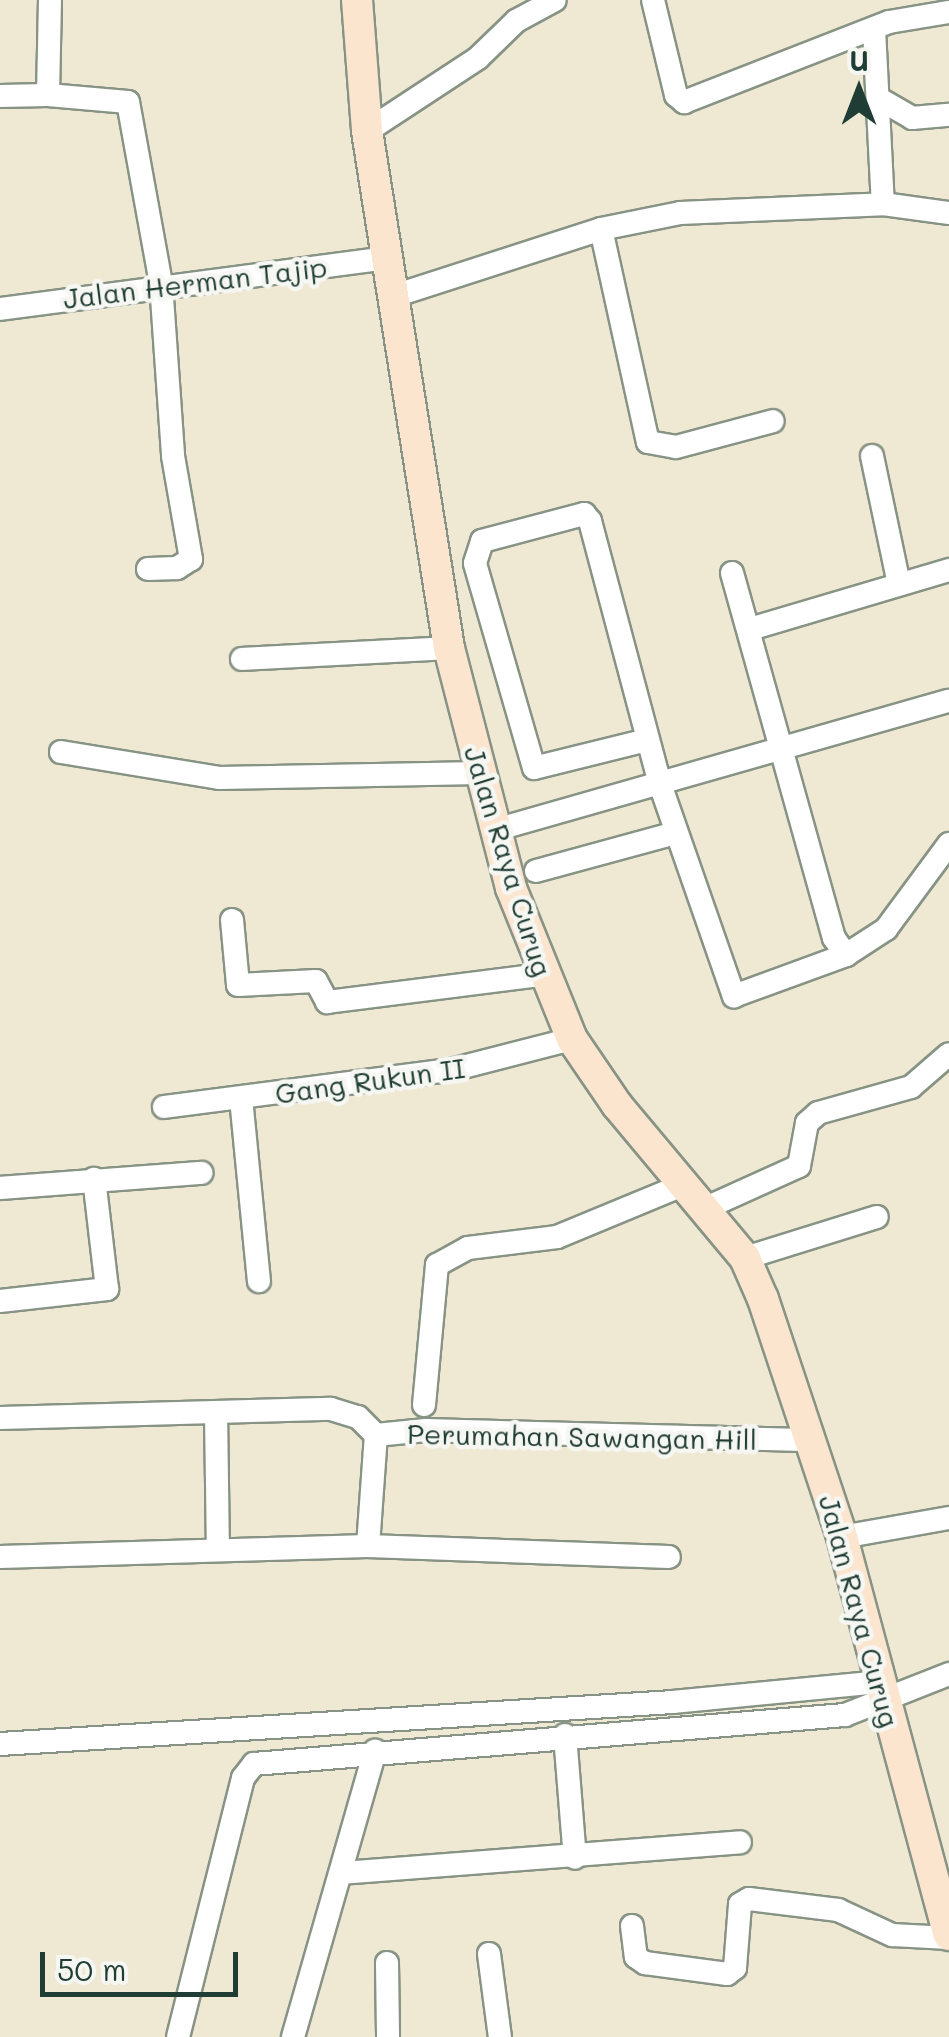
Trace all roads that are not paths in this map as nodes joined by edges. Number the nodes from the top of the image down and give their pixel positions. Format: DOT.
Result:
graph roads {
  1 [pos="50,0"];
  2 [pos="357,0"];
  3 [pos="555,0"];
  4 [pos="652,0"];
  5 [pos="949,12"];
  6 [pos="874,29"];
  7 [pos="48,95"];
  8 [pos="0,96"];
  9 [pos="882,101"];
  10 [pos="949,115"];
  11 [pos="368,131"];
  12 [pos="882,204"];
  13 [pos="949,213"];
  14 [pos="601,230"];
  15 [pos="390,258"];
  16 [pos="161,283"];
  17 [pos="397,295"];
  18 [pos="0,309"];
  19 [pos="773,420"];
  20 [pos="872,456"];
  21 [pos="148,569"];
  22 [pos="949,570"];
  23 [pos="732,573"];
  24 [pos="900,584"];
  25 [pos="750,629"];
  26 [pos="449,648"];
  27 [pos="242,659"];
  28 [pos="949,701"];
  29 [pos="647,740"];
  30 [pos="785,750"];
  31 [pos="62,752"];
  32 [pos="480,773"];
  33 [pos="660,784"];
  34 [pos="495,830"];
  35 [pos="676,833"];
  36 [pos="949,844"];
  37 [pos="536,871"];
  38 [pos="232,920"];
  39 [pos="846,956"];
  40 [pos="542,976"];
  41 [pos="572,1039"];
  42 [pos="949,1054"];
  43 [pos="241,1098"];
  44 [pos="164,1107"];
  45 [pos="201,1173"];
  46 [pos="94,1179"];
  47 [pos="685,1184"];
  48 [pos="0,1188"];
  49 [pos="706,1208"];
  50 [pos="877,1218"];
  51 [pos="745,1258"];
  52 [pos="259,1281"];
  53 [pos="0,1301"];
  54 [pos="424,1405"];
  55 [pos="216,1412"];
  56 [pos="0,1418"];
  57 [pos="376,1435"];
  58 [pos="814,1440"];
  59 [pos="949,1518"];
  60 [pos="842,1537"];
  61 [pos="368,1546"];
  62 [pos="218,1547"];
  63 [pos="0,1557"];
  64 [pos="669,1557"];
  65 [pos="949,1674"];
  66 [pos="884,1691"];
  67 [pos="565,1736"];
  68 [pos="0,1744"];
  69 [pos="375,1751"];
  70 [pos="740,1842"];
  71 [pos="575,1858"];
  72 [pos="341,1873"];
  73 [pos="632,1926"];
  74 [pos="949,1937"];
  75 [pos="489,1954"];
  76 [pos="386,1963"];
  77 [pos="178,2037"];
  78 [pos="293,2037"];
  79 [pos="388,2037"];
  80 [pos="500,2037"];
  1 -- 7 [label="street"];
  2 -- 11 [label="main road, Jalan Raya Curug"];
  3 -- 11 [label="street"];
  4 -- 6 [label="street"];
  5 -- 6 [label="street"];
  6 -- 9 [label="street"];
  7 -- 8 [label="street"];
  7 -- 16 [label="street"];
  9 -- 10 [label="street"];
  9 -- 12 [label="street"];
  11 -- 15 [label="main road, Jalan Raya Curug"];
  12 -- 13 [label="street"];
  12 -- 14 [label="street"];
  14 -- 17 [label="street"];
  14 -- 19 [label="street"];
  15 -- 16 [label="street, Jalan Herman Tajip"];
  15 -- 17 [label="main road, Jalan Raya Curug"];
  16 -- 18 [label="street, Jalan Herman Tajip"];
  16 -- 21 [label="street"];
  17 -- 26 [label="main road, Jalan Raya Curug"];
  20 -- 24 [label="street"];
  22 -- 24 [label="street"];
  23 -- 25 [label="street"];
  24 -- 25 [label="street"];
  25 -- 30 [label="street"];
  26 -- 27 [label="street"];
  26 -- 32 [label="main road, Jalan Raya Curug"];
  28 -- 30 [label="street"];
  29 -- 29 [label="street"];
  29 -- 33 [label="street"];
  30 -- 33 [label="street"];
  30 -- 39 [label="street"];
  31 -- 32 [label="street"];
  32 -- 34 [label="main road, Jalan Raya Curug"];
  33 -- 34 [label="street"];
  33 -- 35 [label="street"];
  34 -- 40 [label="main road, Jalan Raya Curug"];
  35 -- 37 [label="street"];
  35 -- 39 [label="street"];
  36 -- 39 [label="street"];
  38 -- 40 [label="street"];
  40 -- 41 [label="main road, Jalan Raya Curug"];
  41 -- 43 [label="street, Gang Rukun II"];
  41 -- 47 [label="main road, Jalan Raya Curug"];
  42 -- 49 [label="street"];
  43 -- 44 [label="street, Gang Rukun II"];
  43 -- 52 [label="street"];
  45 -- 46 [label="street"];
  46 -- 48 [label="street"];
  46 -- 53 [label="street"];
  47 -- 49 [label="main road, Jalan Raya Curug"];
  47 -- 54 [label="street"];
  49 -- 51 [label="main road, Jalan Raya Curug"];
  50 -- 51 [label="street"];
  51 -- 58 [label="main road, Jalan Raya Curug"];
  55 -- 56 [label="street, Perumahan Sawangan Hill"];
  55 -- 57 [label="street, Perumahan Sawangan Hill"];
  55 -- 62 [label="street"];
  57 -- 58 [label="street, Perumahan Sawangan Hill"];
  57 -- 61 [label="street"];
  58 -- 60 [label="main road, Jalan Raya Curug"];
  59 -- 60 [label="street"];
  60 -- 66 [label="main road, Jalan Raya Curug"];
  61 -- 62 [label="street"];
  61 -- 64 [label="street"];
  62 -- 63 [label="street"];
  65 -- 66 [label="street"];
  66 -- 67 [label="street"];
  66 -- 68 [label="street"];
  66 -- 74 [label="main road, Jalan Raya Curug"];
  67 -- 69 [label="street"];
  67 -- 71 [label="street"];
  69 -- 72 [label="street"];
  69 -- 77 [label="street"];
  70 -- 71 [label="street"];
  71 -- 72 [label="street"];
  72 -- 78 [label="street"];
  73 -- 74 [label="street"];
  75 -- 80 [label="street"];
  76 -- 79 [label="street"];
}
